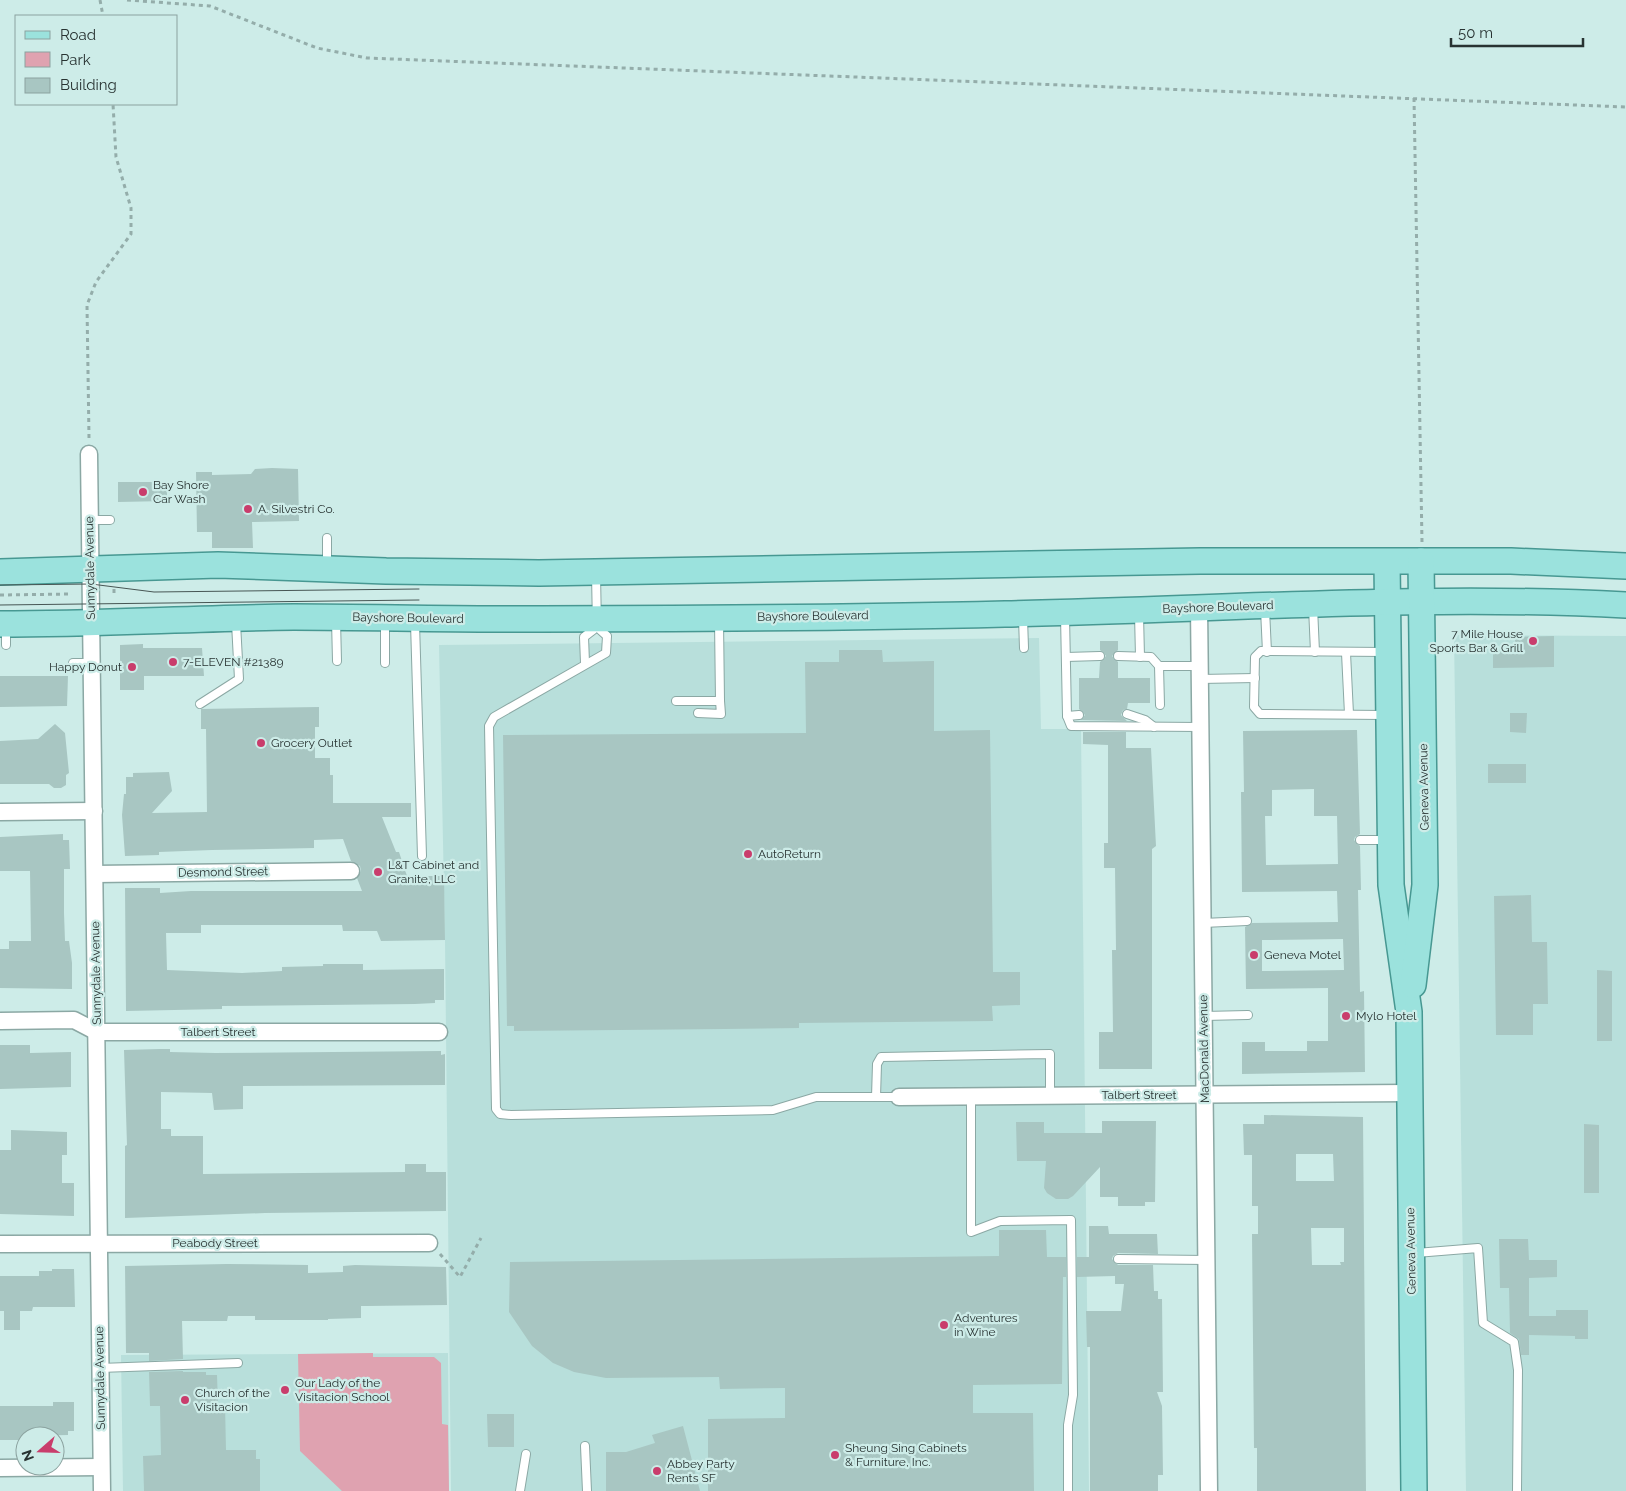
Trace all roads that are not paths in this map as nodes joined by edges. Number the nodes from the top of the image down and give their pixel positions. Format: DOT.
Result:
graph roads {
  1 [pos="89,454"];
  2 [pos="90,520"];
  3 [pos="110,520"];
  4 [pos="327,538"];
  5 [pos="1421,561"];
  6 [pos="1387,562"];
  7 [pos="1626,566"];
  8 [pos="326,568"];
  9 [pos="91,569"];
  10 [pos="0,572"];
  11 [pos="596,572"];
  12 [pos="1421,600"];
  13 [pos="1388,602"];
  14 [pos="1313,604"];
  15 [pos="1265,605"];
  16 [pos="1626,605"];
  17 [pos="1199,607"];
  18 [pos="1139,609"];
  19 [pos="1065,612"];
  20 [pos="1022,614"];
  21 [pos="719,617"];
  22 [pos="236,618"];
  23 [pos="336,618"];
  24 [pos="385,618"];
  25 [pos="415,618"];
  26 [pos="91,623"];
  27 [pos="597,623"];
  28 [pos="4,631"];
  29 [pos="1024,648"];
  30 [pos="1267,652"];
  31 [pos="1315,652"];
  32 [pos="1388,652"];
  33 [pos="1346,654"];
  34 [pos="1100,656"];
  35 [pos="1118,656"];
  36 [pos="1066,657"];
  37 [pos="1140,657"];
  38 [pos="337,661"];
  39 [pos="73,663"];
  40 [pos="91,663"];
  41 [pos="385,663"];
  42 [pos="585,663"];
  43 [pos="1158,666"];
  44 [pos="1200,672"];
  45 [pos="1255,678"];
  46 [pos="676,700"];
  47 [pos="720,702"];
  48 [pos="200,704"];
  49 [pos="1160,706"];
  50 [pos="698,713"];
  51 [pos="1127,714"];
  52 [pos="1349,714"];
  53 [pos="1079,715"];
  54 [pos="1389,715"];
  55 [pos="1066,716"];
  56 [pos="1154,727"];
  57 [pos="1201,727"];
  58 [pos="94,811"];
  59 [pos="0,812"];
  60 [pos="1360,840"];
  61 [pos="1391,840"];
  62 [pos="422,856"];
  63 [pos="351,871"];
  64 [pos="95,874"];
  65 [pos="1247,920"];
  66 [pos="1203,923"];
  67 [pos="1409,1012"];
  68 [pos="1248,1015"];
  69 [pos="1204,1016"];
  70 [pos="0,1021"];
  71 [pos="97,1032"];
  72 [pos="439,1032"];
  73 [pos="1409,1093"];
  74 [pos="1205,1095"];
  75 [pos="971,1096"];
  76 [pos="1050,1096"];
  77 [pos="876,1097"];
  78 [pos="899,1097"];
  79 [pos="98,1243"];
  80 [pos="429,1243"];
  81 [pos="0,1244"];
  82 [pos="1411,1254"];
  83 [pos="1118,1259"];
  84 [pos="1207,1260"];
  85 [pos="238,1363"];
  86 [pos="100,1368"];
  87 [pos="585,1446"];
  88 [pos="526,1454"];
  89 [pos="102,1467"];
  90 [pos="0,1468"];
  91 [pos="102,1491"];
  92 [pos="520,1491"];
  93 [pos="588,1491"];
  94 [pos="1068,1491"];
  95 [pos="1209,1491"];
  96 [pos="1414,1491"];
  97 [pos="1517,1491"];
  1 -- 2 [label="street, Sunnydale Avenue"];
  2 -- 3 [label="lane"];
  2 -- 9 [label="street, Sunnydale Avenue"];
  4 -- 8 [label="lane"];
  5 -- 6 [label="main road"];
  5 -- 7 [label="main road"];
  5 -- 12 [label="main road, Geneva Avenue"];
  6 -- 11 [label="main road"];
  6 -- 13 [label="main road, Geneva Avenue"];
  8 -- 9 [label="main road"];
  8 -- 11 [label="main road"];
  9 -- 10 [label="main road"];
  9 -- 26 [label="street, Sunnydale Avenue"];
  11 -- 27 [label="lane"];
  12 -- 13 [label="main road, Bayshore Boulevard"];
  12 -- 16 [label="main road, Bayshore Boulevard"];
  12 -- 67 [label="main road, Geneva Avenue"];
  13 -- 14 [label="main road, Bayshore Boulevard"];
  13 -- 32 [label="main road, Geneva Avenue"];
  14 -- 15 [label="main road, Bayshore Boulevard"];
  14 -- 31 [label="lane"];
  15 -- 17 [label="main road, Bayshore Boulevard"];
  15 -- 30 [label="lane"];
  17 -- 18 [label="main road, Bayshore Boulevard"];
  17 -- 44 [label="street, MacDonald Avenue"];
  18 -- 19 [label="main road, Bayshore Boulevard"];
  18 -- 37 [label="lane"];
  19 -- 20 [label="main road, Bayshore Boulevard"];
  19 -- 36 [label="lane"];
  20 -- 21 [label="main road, Bayshore Boulevard"];
  20 -- 29 [label="lane"];
  21 -- 27 [label="main road, Bayshore Boulevard"];
  21 -- 47 [label="lane"];
  22 -- 23 [label="main road, Bayshore Boulevard"];
  22 -- 26 [label="main road, Bayshore Boulevard"];
  22 -- 48 [label="lane"];
  23 -- 24 [label="main road, Bayshore Boulevard"];
  23 -- 38 [label="lane"];
  24 -- 25 [label="main road, Bayshore Boulevard"];
  24 -- 41 [label="lane"];
  25 -- 27 [label="main road, Bayshore Boulevard"];
  25 -- 62 [label="lane"];
  26 -- 28 [label="main road, Bayshore Boulevard"];
  26 -- 40 [label="street, Sunnydale Avenue"];
  27 -- 42 [label="lane"];
  27 -- 42 [label="lane"];
  30 -- 31 [label="lane"];
  30 -- 45 [label="lane"];
  31 -- 33 [label="lane"];
  32 -- 33 [label="lane"];
  32 -- 54 [label="main road, Geneva Avenue"];
  33 -- 52 [label="lane"];
  34 -- 36 [label="lane"];
  35 -- 37 [label="lane"];
  36 -- 55 [label="lane"];
  37 -- 43 [label="lane"];
  39 -- 40 [label="lane"];
  40 -- 58 [label="street, Sunnydale Avenue"];
  42 -- 77 [label="lane"];
  43 -- 44 [label="lane"];
  43 -- 49 [label="lane"];
  44 -- 45 [label="lane"];
  44 -- 57 [label="street, MacDonald Avenue"];
  45 -- 52 [label="lane"];
  46 -- 47 [label="lane"];
  47 -- 50 [label="lane"];
  51 -- 56 [label="lane"];
  52 -- 54 [label="lane"];
  53 -- 55 [label="lane"];
  54 -- 61 [label="main road, Geneva Avenue"];
  55 -- 56 [label="lane"];
  56 -- 57 [label="lane"];
  57 -- 66 [label="street, MacDonald Avenue"];
  58 -- 59 [label="street"];
  58 -- 64 [label="street, Sunnydale Avenue"];
  60 -- 61 [label="lane"];
  61 -- 67 [label="main road, Geneva Avenue"];
  63 -- 64 [label="street, Desmond Street"];
  64 -- 71 [label="street, Sunnydale Avenue"];
  65 -- 66 [label="lane"];
  66 -- 69 [label="street, MacDonald Avenue"];
  67 -- 73 [label="main road, Geneva Avenue"];
  68 -- 69 [label="lane"];
  69 -- 74 [label="street, MacDonald Avenue"];
  70 -- 71 [label="street, Talbert Street"];
  71 -- 72 [label="street, Talbert Street"];
  71 -- 79 [label="street, Sunnydale Avenue"];
  73 -- 74 [label="street, Talbert Street"];
  73 -- 82 [label="main road, Geneva Avenue"];
  74 -- 76 [label="street, Talbert Street"];
  74 -- 84 [label="street, MacDonald Avenue"];
  75 -- 76 [label="street, Talbert Street"];
  75 -- 78 [label="street, Talbert Street"];
  75 -- 94 [label="lane"];
  76 -- 77 [label="lane"];
  77 -- 78 [label="lane"];
  79 -- 80 [label="street, Peabody Street"];
  79 -- 81 [label="street, Peabody Street"];
  79 -- 86 [label="street, Sunnydale Avenue"];
  82 -- 96 [label="main road, Geneva Avenue"];
  82 -- 97 [label="lane"];
  83 -- 84 [label="lane"];
  84 -- 95 [label="street, MacDonald Avenue"];
  85 -- 86 [label="lane"];
  86 -- 89 [label="street, Sunnydale Avenue"];
  87 -- 93 [label="lane"];
  88 -- 92 [label="lane"];
  89 -- 90 [label="street"];
  89 -- 91 [label="street, Sunnydale Avenue"];
}
